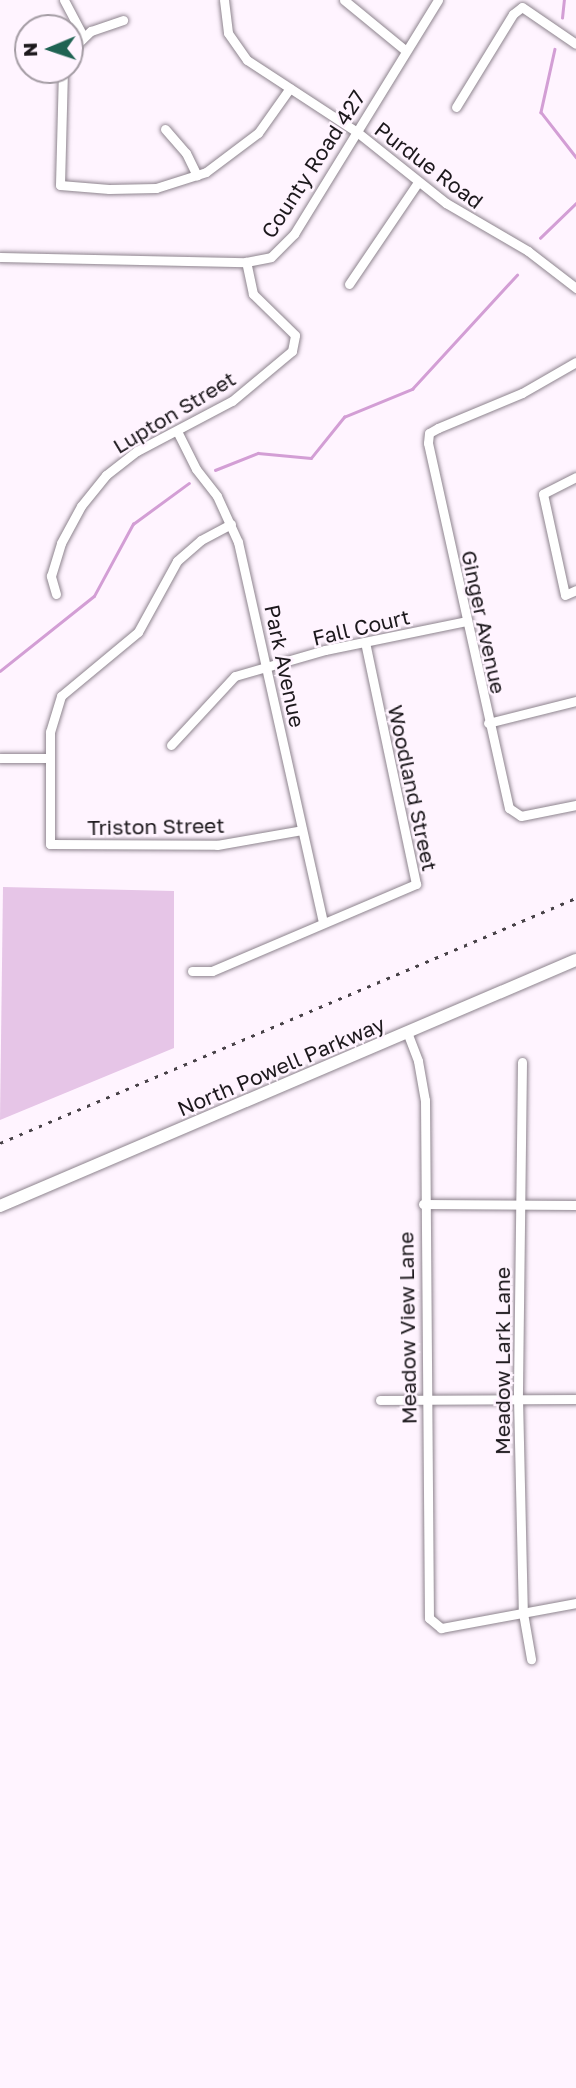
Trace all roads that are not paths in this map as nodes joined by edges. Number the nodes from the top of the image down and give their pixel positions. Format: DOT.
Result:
graph roads {
  1 [pos="224,0"];
  2 [pos="344,0"];
  3 [pos="438,0"];
  4 [pos="123,20"];
  5 [pos="84,36"];
  6 [pos="576,44"];
  7 [pos="406,51"];
  8 [pos="63,84"];
  9 [pos="290,88"];
  10 [pos="456,107"];
  11 [pos="165,129"];
  12 [pos="357,132"];
  13 [pos="197,176"];
  14 [pos="418,182"];
  15 [pos="0,257"];
  16 [pos="246,262"];
  17 [pos="349,284"];
  18 [pos="576,288"];
  19 [pos="576,362"];
  20 [pos="177,431"];
  21 [pos="576,477"];
  22 [pos="230,524"];
  23 [pos="576,590"];
  24 [pos="56,594"];
  25 [pos="466,621"];
  26 [pos="365,642"];
  27 [pos="268,668"];
  28 [pos="576,701"];
  29 [pos="488,723"];
  30 [pos="171,745"];
  31 [pos="0,758"];
  32 [pos="49,758"];
  33 [pos="576,805"];
  34 [pos="302,830"];
  35 [pos="323,923"];
  36 [pos="576,960"];
  37 [pos="192,971"];
  38 [pos="407,1032"];
  39 [pos="522,1062"];
  40 [pos="424,1204"];
  41 [pos="520,1205"];
  42 [pos="576,1205"];
  43 [pos="0,1206"];
  44 [pos="518,1398"];
  45 [pos="425,1399"];
  46 [pos="576,1399"];
  47 [pos="380,1400"];
  48 [pos="576,1603"];
  49 [pos="523,1613"];
  50 [pos="531,1658"];
  1 -- 9 [label="street, Purdue Road"];
  2 -- 7 [label="street"];
  3 -- 7 [label="street, County Road 427"];
  4 -- 5 [label="street"];
  6 -- 10 [label="street"];
  7 -- 12 [label="street, County Road 427"];
  8 -- 13 [label="street"];
  9 -- 12 [label="street, Purdue Road"];
  9 -- 13 [label="street"];
  11 -- 13 [label="street"];
  12 -- 14 [label="street, Purdue Road"];
  12 -- 16 [label="street, County Road 427"];
  14 -- 17 [label="street"];
  14 -- 18 [label="street, Purdue Road"];
  15 -- 16 [label="street, County Road 427"];
  16 -- 20 [label="street, Lupton Street"];
  19 -- 25 [label="street, Ginger Avenue"];
  20 -- 22 [label="street, Park Avenue"];
  20 -- 24 [label="street, Lupton Street"];
  21 -- 23 [label="street"];
  22 -- 27 [label="street, Park Avenue"];
  22 -- 32 [label="street"];
  25 -- 26 [label="street, Fall Court"];
  25 -- 29 [label="street, Ginger Avenue"];
  26 -- 27 [label="street, Fall Court"];
  26 -- 35 [label="street, Woodland Street"];
  27 -- 30 [label="street, Fall Court"];
  27 -- 34 [label="street, Park Avenue"];
  28 -- 29 [label="street"];
  29 -- 33 [label="street, Ginger Avenue"];
  31 -- 32 [label="street"];
  32 -- 34 [label="street, Triston Street"];
  34 -- 35 [label="street, Park Avenue"];
  35 -- 37 [label="street"];
  36 -- 38 [label="main road, North Powell Parkway"];
  38 -- 40 [label="street, Meadow View Lane"];
  38 -- 43 [label="main road, North Powell Parkway"];
  39 -- 41 [label="street, Meadow Lark Lane"];
  40 -- 41 [label="street"];
  40 -- 45 [label="street, Meadow View Lane"];
  41 -- 42 [label="street"];
  41 -- 44 [label="street, Meadow Lark Lane"];
  44 -- 45 [label="street"];
  44 -- 46 [label="street"];
  44 -- 49 [label="street, Meadow Lark Lane"];
  45 -- 47 [label="street"];
  45 -- 49 [label="street, Meadow View Lane"];
  48 -- 49 [label="street"];
  49 -- 50 [label="street, Meadow Lark Lane"];
}
